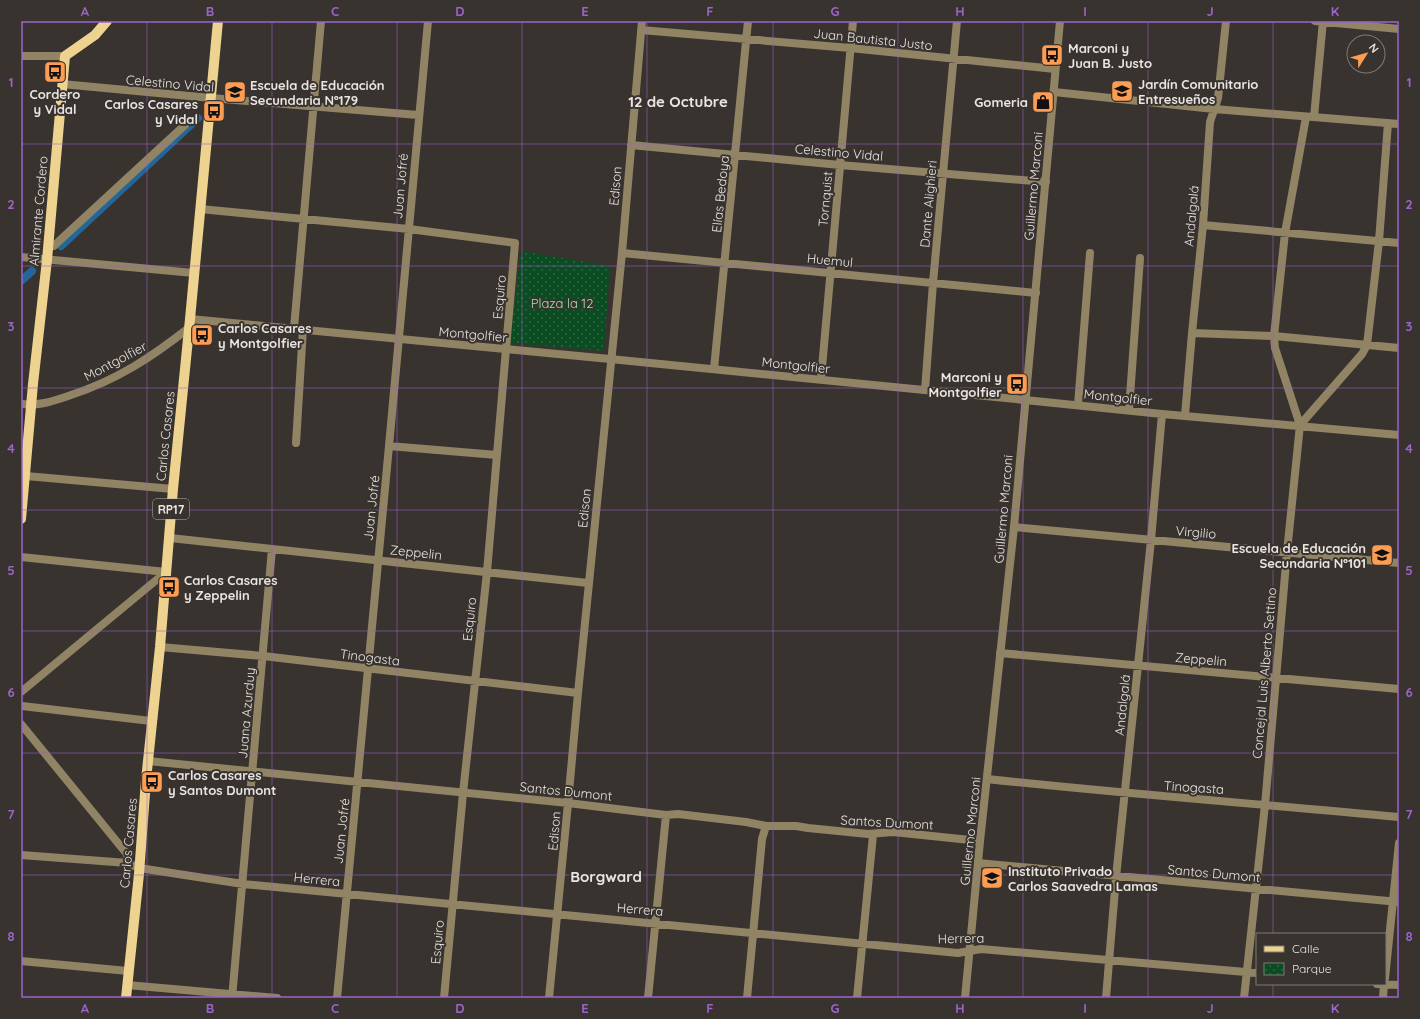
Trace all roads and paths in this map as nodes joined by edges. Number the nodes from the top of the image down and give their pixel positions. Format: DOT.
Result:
graph roads {
  1 [pos="107,21"];
  2 [pos="218,21"];
  3 [pos="321,21"];
  4 [pos="428,21"];
  5 [pos="642,21"];
  6 [pos="748,21"];
  7 [pos="853,21"];
  8 [pos="957,21"];
  9 [pos="1060,21"];
  10 [pos="1226,21"];
  11 [pos="1320,21"];
  12 [pos="1399,29"];
  13 [pos="641,30"];
  14 [pos="747,39"];
  15 [pos="850,48"];
  16 [pos="21,56"];
  17 [pos="65,56"];
  18 [pos="953,59"];
  19 [pos="1055,69"];
  20 [pos="62,84"];
  21 [pos="1054,92"];
  22 [pos="211,98"];
  23 [pos="315,107"];
  24 [pos="1214,108"];
  25 [pos="418,115"];
  26 [pos="1310,117"];
  27 [pos="1388,123"];
  28 [pos="1399,124"];
  29 [pos="185,125"];
  30 [pos="631,145"];
  31 [pos="736,155"];
  32 [pos="840,165"];
  33 [pos="943,174"];
  34 [pos="1046,182"];
  35 [pos="200,209"];
  36 [pos="305,218"];
  37 [pos="1203,225"];
  38 [pos="409,229"];
  39 [pos="1285,233"];
  40 [pos="1379,241"];
  41 [pos="1399,243"];
  42 [pos="48,246"];
  43 [pos="622,253"];
  44 [pos="1090,253"];
  45 [pos="21,257"];
  46 [pos="1140,258"];
  47 [pos="47,260"];
  48 [pos="725,262"];
  49 [pos="830,272"];
  50 [pos="194,273"];
  51 [pos="933,283"];
  52 [pos="1036,293"];
  53 [pos="190,323"];
  54 [pos="294,328"];
  55 [pos="303,329"];
  56 [pos="1192,333"];
  57 [pos="1274,336"];
  58 [pos="398,339"];
  59 [pos="1367,345"];
  60 [pos="1399,348"];
  61 [pos="506,349"];
  62 [pos="610,358"];
  63 [pos="714,369"];
  64 [pos="821,380"];
  65 [pos="925,390"];
  66 [pos="1025,400"];
  67 [pos="21,404"];
  68 [pos="32,405"];
  69 [pos="1078,405"];
  70 [pos="1129,410"];
  71 [pos="1162,414"];
  72 [pos="1185,415"];
  73 [pos="1300,425"];
  74 [pos="1399,435"];
  75 [pos="296,444"];
  76 [pos="389,446"];
  77 [pos="497,455"];
  78 [pos="26,476"];
  79 [pos="173,488"];
  80 [pos="21,519"];
  81 [pos="1014,527"];
  82 [pos="170,538"];
  83 [pos="1151,540"];
  84 [pos="272,549"];
  85 [pos="1287,552"];
  86 [pos="21,557"];
  87 [pos="378,560"];
  88 [pos="1399,562"];
  89 [pos="166,572"];
  90 [pos="487,572"];
  91 [pos="588,583"];
  92 [pos="160,647"];
  93 [pos="1000,653"];
  94 [pos="263,656"];
  95 [pos="1138,666"];
  96 [pos="368,669"];
  97 [pos="1276,678"];
  98 [pos="474,681"];
  99 [pos="1399,689"];
  100 [pos="21,692"];
  101 [pos="578,693"];
  102 [pos="21,697"];
  103 [pos="22,708"];
  104 [pos="152,720"];
  105 [pos="21,724"];
  106 [pos="148,761"];
  107 [pos="252,772"];
  108 [pos="987,779"];
  109 [pos="358,783"];
  110 [pos="463,792"];
  111 [pos="1125,794"];
  112 [pos="568,803"];
  113 [pos="1264,805"];
  114 [pos="666,815"];
  115 [pos="1399,818"];
  116 [pos="766,826"];
  117 [pos="873,834"];
  118 [pos="980,841"];
  119 [pos="1399,843"];
  120 [pos="21,855"];
  121 [pos="128,863"];
  122 [pos="978,863"];
  123 [pos="139,868"];
  124 [pos="1116,877"];
  125 [pos="243,884"];
  126 [pos="1255,889"];
  127 [pos="347,894"];
  128 [pos="1396,902"];
  129 [pos="452,905"];
  130 [pos="558,914"];
  131 [pos="656,923"];
  132 [pos="754,933"];
  133 [pos="862,944"];
  134 [pos="970,952"];
  135 [pos="21,961"];
  136 [pos="1109,961"];
  137 [pos="1386,964"];
  138 [pos="128,971"];
  139 [pos="1246,972"];
  140 [pos="1256,973"];
  141 [pos="1386,983"];
  142 [pos="127,985"];
  143 [pos="1383,985"];
  144 [pos="1399,985"];
  145 [pos="232,996"];
  146 [pos="126,998"];
  147 [pos="277,998"];
  148 [pos="337,998"];
  149 [pos="444,998"];
  150 [pos="549,998"];
  151 [pos="648,998"];
  152 [pos="747,998"];
  153 [pos="857,998"];
  154 [pos="965,998"];
  155 [pos="1106,998"];
  156 [pos="1244,998"];
  157 [pos="1383,998"];
  1 -- 17 [label="main road"];
  2 -- 22 [label="main road, Carlos Casares / RP17"];
  3 -- 23 [label="street"];
  4 -- 25 [label="street, Juan Jofré"];
  5 -- 13 [label="street, Edison"];
  6 -- 14 [label="street, Elías Bedoya"];
  7 -- 15 [label="street, Tornquist"];
  8 -- 18 [label="street, Dante Alighieri"];
  9 -- 19 [label="street, Guillermo Marconi"];
  10 -- 24 [label="street, Andalgalá"];
  11 -- 12 [label="street"];
  11 -- 26 [label="street, Concejal Luis Alberto Settino"];
  13 -- 14 [label="street, Juan Bautista Justo"];
  13 -- 30 [label="street, Edison"];
  14 -- 15 [label="street, Juan Bautista Justo"];
  14 -- 31 [label="street, Elías Bedoya"];
  15 -- 18 [label="street, Juan Bautista Justo"];
  15 -- 32 [label="street, Tornquist"];
  16 -- 17 [label="street"];
  17 -- 20 [label="main road, Almirante Cordero"];
  18 -- 19 [label="street, Juan Bautista Justo"];
  18 -- 33 [label="street, Dante Alighieri"];
  19 -- 21 [label="street, Guillermo Marconi"];
  20 -- 22 [label="street, Celestino Vidal"];
  20 -- 42 [label="main road, Almirante Cordero"];
  21 -- 24 [label="street"];
  21 -- 34 [label="street, Guillermo Marconi"];
  22 -- 23 [label="street, Celestino Vidal"];
  22 -- 35 [label="main road, Carlos Casares / RP17"];
  23 -- 25 [label="street, Celestino Vidal"];
  23 -- 36 [label="street"];
  24 -- 26 [label="street"];
  24 -- 37 [label="street, Andalgalá"];
  25 -- 38 [label="street, Juan Jofré"];
  26 -- 27 [label="street"];
  26 -- 39 [label="street, Concejal Luis Alberto Settino"];
  27 -- 28 [label="street"];
  27 -- 40 [label="street"];
  29 -- 42 [label="street"];
  30 -- 31 [label="street, Celestino Vidal"];
  30 -- 43 [label="street, Edison"];
  31 -- 32 [label="street, Celestino Vidal"];
  31 -- 48 [label="street, Elías Bedoya"];
  32 -- 33 [label="street, Celestino Vidal"];
  32 -- 49 [label="street, Tornquist"];
  33 -- 34 [label="street, Celestino Vidal"];
  33 -- 51 [label="street, Dante Alighieri"];
  34 -- 52 [label="street, Guillermo Marconi"];
  35 -- 36 [label="street"];
  35 -- 50 [label="main road, Carlos Casares / RP17"];
  36 -- 38 [label="street"];
  36 -- 54 [label="street"];
  37 -- 39 [label="street"];
  37 -- 56 [label="street, Andalgalá"];
  38 -- 58 [label="street, Juan Jofré"];
  38 -- 61 [label="street, Esquiro"];
  39 -- 40 [label="street"];
  39 -- 57 [label="street, Concejal Luis Alberto Settino"];
  40 -- 41 [label="street"];
  40 -- 59 [label="street"];
  42 -- 47 [label="main road, Almirante Cordero"];
  43 -- 48 [label="street, Huemul"];
  43 -- 62 [label="street, Edison"];
  44 -- 69 [label="street"];
  45 -- 47 [label="street"];
  46 -- 70 [label="street"];
  47 -- 50 [label="street"];
  47 -- 68 [label="main road, Almirante Cordero"];
  48 -- 49 [label="street, Huemul"];
  48 -- 63 [label="street, Elías Bedoya"];
  49 -- 51 [label="street, Huemul"];
  49 -- 64 [label="street, Tornquist"];
  50 -- 53 [label="main road, Carlos Casares / RP17"];
  51 -- 52 [label="street, Huemul"];
  51 -- 65 [label="street, Dante Alighieri"];
  52 -- 66 [label="street, Guillermo Marconi"];
  53 -- 54 [label="street, Montgolfier"];
  53 -- 68 [label="street, Montgolfier"];
  53 -- 79 [label="main road, Carlos Casares / RP17"];
  54 -- 55 [label="street, Montgolfier"];
  55 -- 58 [label="street, Montgolfier"];
  55 -- 75 [label="street"];
  56 -- 57 [label="street"];
  56 -- 72 [label="street, Andalgalá"];
  57 -- 59 [label="street"];
  57 -- 73 [label="street, Concejal Luis Alberto Settino"];
  58 -- 61 [label="street, Montgolfier"];
  58 -- 76 [label="street, Juan Jofré"];
  59 -- 60 [label="street"];
  59 -- 73 [label="street"];
  61 -- 62 [label="street, Montgolfier"];
  61 -- 77 [label="street, Esquiro"];
  62 -- 63 [label="street, Montgolfier"];
  62 -- 91 [label="street, Edison"];
  63 -- 64 [label="street, Montgolfier"];
  64 -- 65 [label="street, Montgolfier"];
  65 -- 66 [label="street, Montgolfier"];
  66 -- 69 [label="street, Montgolfier"];
  66 -- 81 [label="street, Guillermo Marconi"];
  67 -- 68 [label="street, Montgolfier"];
  68 -- 78 [label="main road, Almirante Cordero"];
  69 -- 70 [label="street, Montgolfier"];
  70 -- 71 [label="street, Montgolfier"];
  71 -- 72 [label="street, Montgolfier"];
  71 -- 83 [label="street, Andalgalá"];
  72 -- 73 [label="street, Montgolfier"];
  73 -- 74 [label="street, Montgolfier"];
  73 -- 85 [label="street, Concejal Luis Alberto Settino"];
  76 -- 77 [label="street"];
  76 -- 87 [label="street, Juan Jofré"];
  77 -- 90 [label="street, Esquiro"];
  78 -- 79 [label="street"];
  78 -- 80 [label="main road, Almirante Cordero"];
  79 -- 82 [label="main road, Carlos Casares / RP17"];
  81 -- 83 [label="street, Virgilio"];
  81 -- 93 [label="street, Guillermo Marconi"];
  82 -- 84 [label="street, Zeppelin"];
  82 -- 89 [label="main road, Carlos Casares / RP17"];
  83 -- 85 [label="street, Virgilio"];
  83 -- 95 [label="street, Andalgalá"];
  84 -- 87 [label="street, Zeppelin"];
  84 -- 94 [label="street, Juana Azurduy"];
  85 -- 88 [label="street, Virgilio"];
  85 -- 97 [label="street, Concejal Luis Alberto Settino"];
  86 -- 89 [label="street"];
  87 -- 90 [label="street, Zeppelin"];
  87 -- 96 [label="street, Juan Jofré"];
  89 -- 92 [label="main road, Carlos Casares / RP17"];
  89 -- 100 [label="street"];
  90 -- 91 [label="street, Zeppelin"];
  90 -- 98 [label="street, Esquiro"];
  91 -- 101 [label="street, Edison"];
  92 -- 94 [label="street, Tinogasta"];
  92 -- 104 [label="main road, Carlos Casares / RP17"];
  93 -- 95 [label="street, Zeppelin"];
  93 -- 108 [label="street, Guillermo Marconi"];
  94 -- 96 [label="street, Tinogasta"];
  94 -- 107 [label="street, Juana Azurduy"];
  95 -- 97 [label="street, Zeppelin"];
  95 -- 111 [label="street, Andalgalá"];
  96 -- 98 [label="street, Tinogasta"];
  96 -- 109 [label="street, Juan Jofré"];
  97 -- 99 [label="street, Zeppelin"];
  97 -- 113 [label="street, Concejal Luis Alberto Settino"];
  98 -- 101 [label="street, Tinogasta"];
  98 -- 110 [label="street, Esquiro"];
  101 -- 112 [label="street, Edison"];
  102 -- 103 [label="street"];
  103 -- 104 [label="street"];
  104 -- 106 [label="main road, Carlos Casares / RP17"];
  105 -- 121 [label="street"];
  106 -- 107 [label="street, Santos Dumont"];
  106 -- 123 [label="main road, Carlos Casares / RP17"];
  107 -- 109 [label="street, Santos Dumont"];
  107 -- 125 [label="street, Juana Azurduy"];
  108 -- 111 [label="street, Tinogasta"];
  108 -- 118 [label="street, Guillermo Marconi"];
  109 -- 110 [label="street, Santos Dumont"];
  109 -- 127 [label="street, Juan Jofré"];
  110 -- 112 [label="street, Santos Dumont"];
  110 -- 129 [label="street, Esquiro"];
  111 -- 113 [label="street, Tinogasta"];
  111 -- 124 [label="street, Andalgalá"];
  112 -- 114 [label="street, Santos Dumont"];
  112 -- 130 [label="street, Edison"];
  113 -- 115 [label="street, Tinogasta"];
  113 -- 126 [label="street, Concejal Luis Alberto Settino"];
  114 -- 116 [label="street, Santos Dumont"];
  114 -- 131 [label="street"];
  116 -- 117 [label="street, Santos Dumont"];
  116 -- 132 [label="street"];
  117 -- 118 [label="street, Santos Dumont"];
  117 -- 133 [label="street"];
  118 -- 122 [label="street, Guillermo Marconi"];
  119 -- 128 [label="street"];
  120 -- 121 [label="street, Herrera"];
  121 -- 123 [label="street, Herrera"];
  122 -- 124 [label="street, Santos Dumont"];
  122 -- 134 [label="street, Guillermo Marconi"];
  123 -- 125 [label="street, Herrera"];
  123 -- 138 [label="main road, Carlos Casares / RP17"];
  124 -- 126 [label="street, Santos Dumont"];
  124 -- 136 [label="street, Andalgalá"];
  125 -- 127 [label="street, Herrera"];
  125 -- 145 [label="street, Juana Azurduy"];
  126 -- 128 [label="street, Santos Dumont"];
  126 -- 139 [label="street, Concejal Luis Alberto Settino"];
  127 -- 129 [label="street, Herrera"];
  127 -- 148 [label="street, Juan Jofré"];
  128 -- 137 [label="street"];
  129 -- 130 [label="street, Herrera"];
  129 -- 149 [label="street, Esquiro"];
  130 -- 131 [label="street, Herrera"];
  130 -- 150 [label="street, Edison"];
  131 -- 132 [label="street, Herrera"];
  131 -- 151 [label="street"];
  132 -- 133 [label="street, Herrera"];
  132 -- 152 [label="street"];
  133 -- 134 [label="street, Herrera"];
  133 -- 153 [label="street"];
  134 -- 136 [label="street, Herrera"];
  134 -- 154 [label="street, Guillermo Marconi"];
  135 -- 138 [label="street"];
  136 -- 139 [label="street, Herrera"];
  136 -- 155 [label="street, Andalgalá"];
  138 -- 142 [label="main road, Carlos Casares / RP17"];
  139 -- 140 [label="street, Herrera"];
  139 -- 156 [label="street, Concejal Luis Alberto Settino"];
  141 -- 144 [label="street"];
  142 -- 145 [label="street"];
  142 -- 146 [label="main road, Carlos Casares / RP17"];
  143 -- 157 [label="street"];
  145 -- 147 [label="street"];
}
